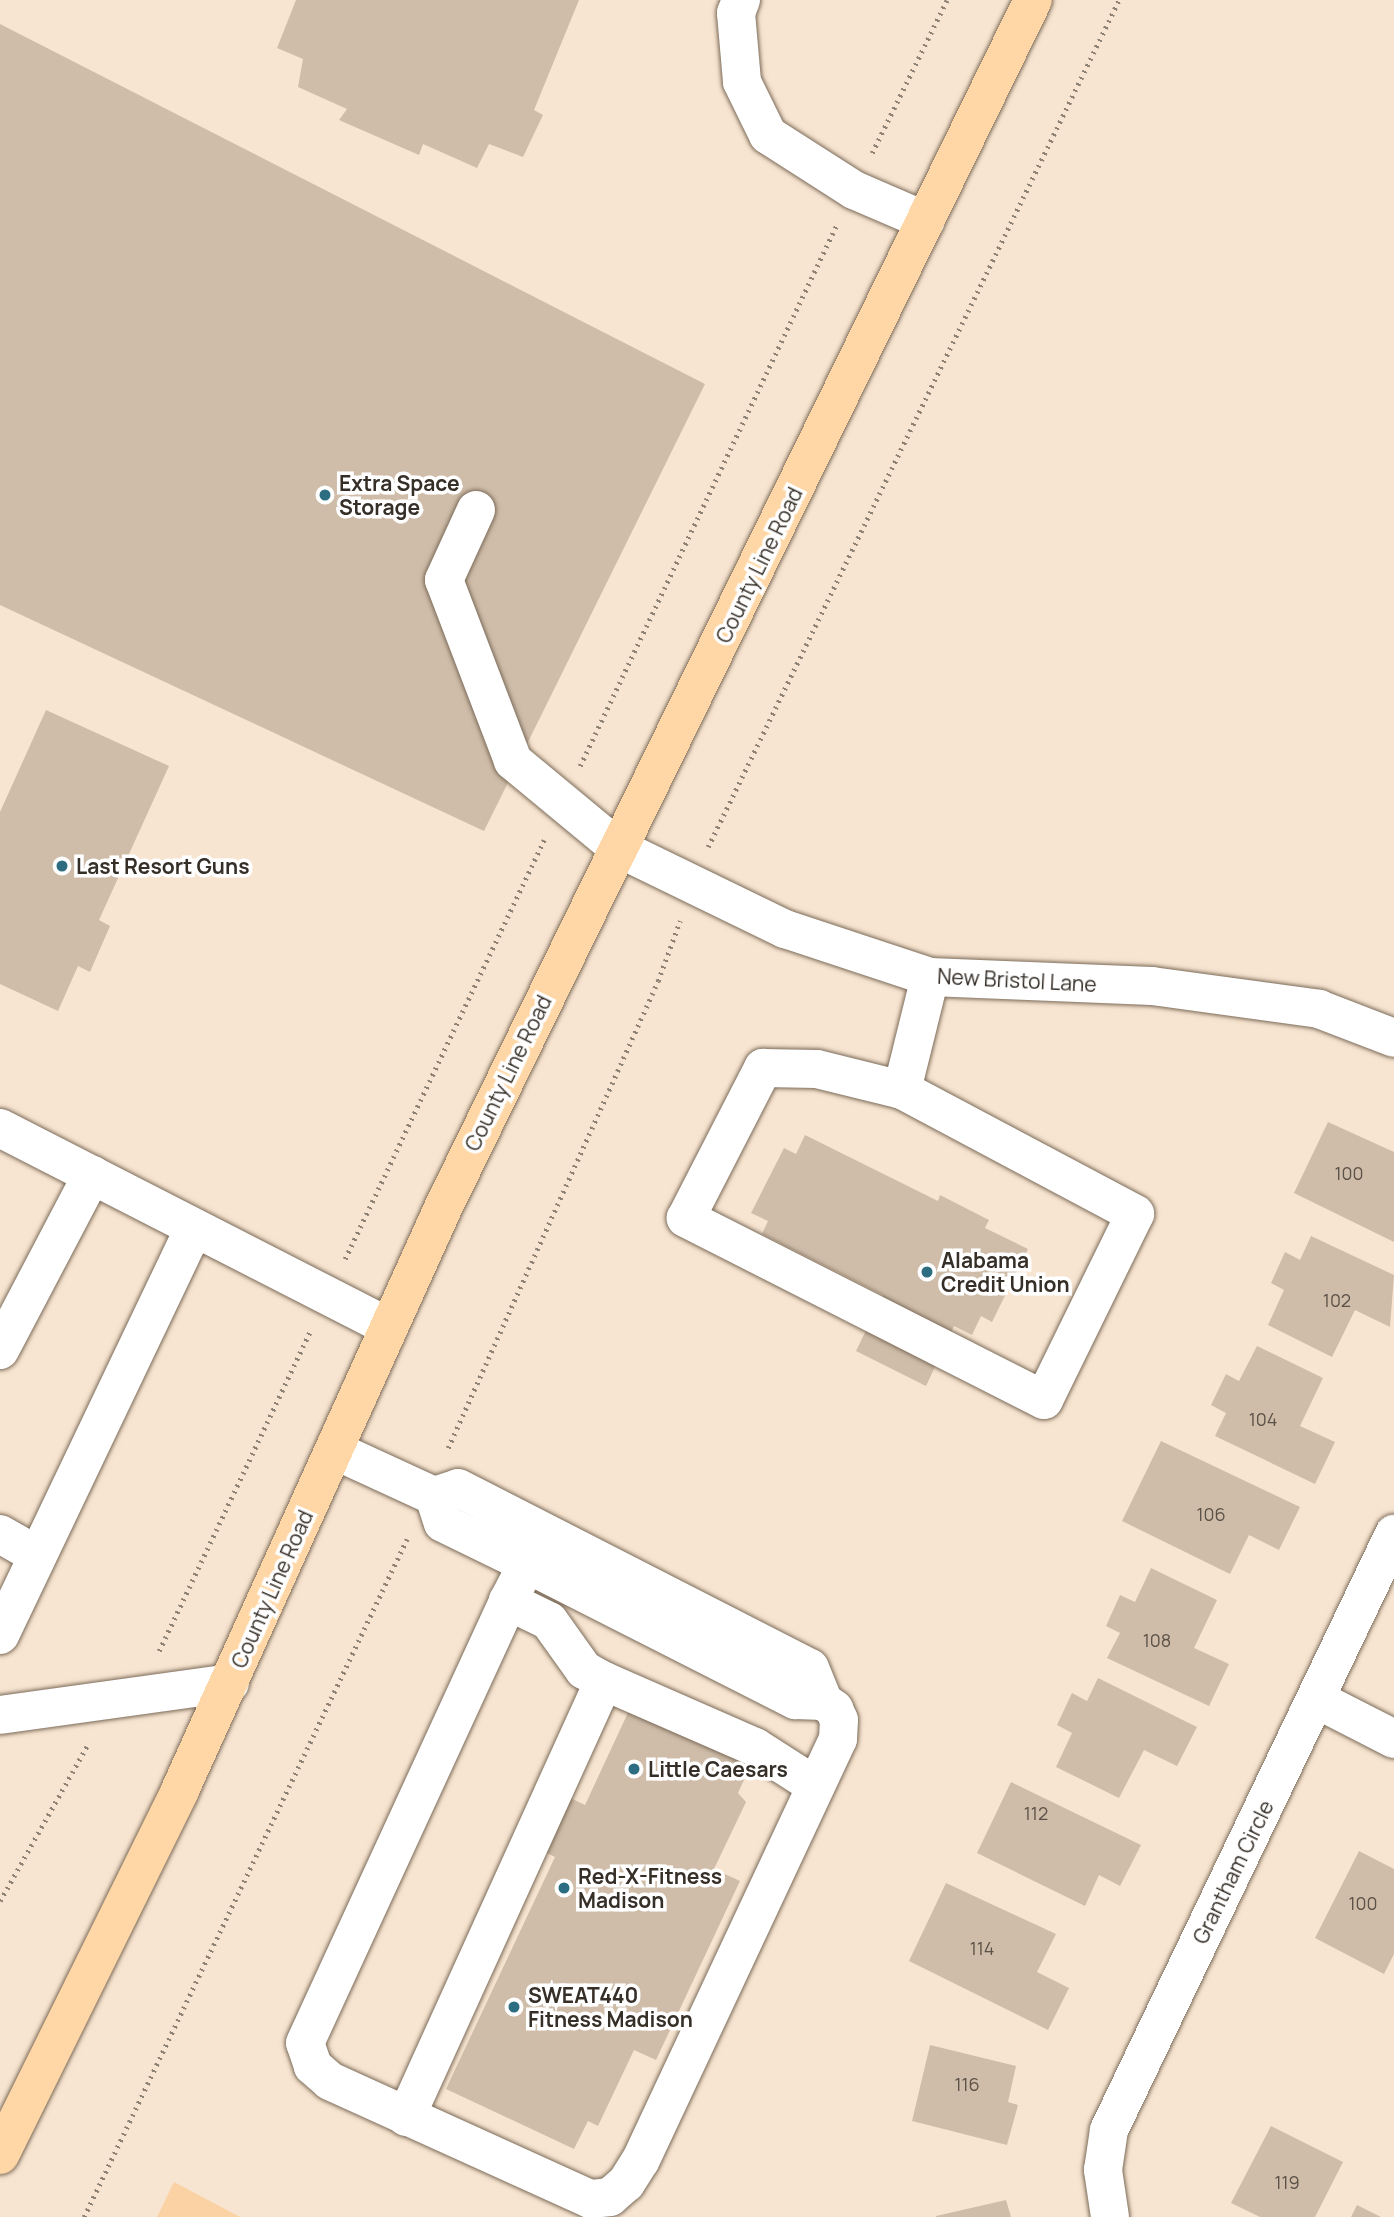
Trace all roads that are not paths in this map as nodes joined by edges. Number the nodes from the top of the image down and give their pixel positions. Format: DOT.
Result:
graph roads {
  1 [pos="741,0"];
  2 [pos="1033,0"];
  3 [pos="926,221"];
  4 [pos="476,510"];
  5 [pos="618,848"];
  6 [pos="930,977"];
  7 [pos="1394,1038"];
  8 [pos="902,1090"];
  9 [pos="0,1128"];
  10 [pos="92,1175"];
  11 [pos="194,1228"];
  12 [pos="389,1327"];
  13 [pos="0,1350"];
  14 [pos="334,1450"];
  15 [pos="1394,1534"];
  16 [pos="0,1535"];
  17 [pos="535,1548"];
  18 [pos="37,1555"];
  19 [pos="508,1601"];
  20 [pos="0,1634"];
  21 [pos="604,1681"];
  22 [pos="229,1683"];
  23 [pos="1316,1699"];
  24 [pos="0,1715"];
  25 [pos="1394,1738"];
  26 [pos="816,1786"];
  27 [pos="406,2117"];
  28 [pos="0,2155"];
  29 [pos="1110,2217"];
  1 -- 3 [label="street"];
  2 -- 3 [label="main road, County Line Road"];
  3 -- 5 [label="main road, County Line Road"];
  4 -- 5 [label="street, New Bristol Lane"];
  5 -- 6 [label="street, New Bristol Lane"];
  5 -- 12 [label="main road, County Line Road"];
  6 -- 7 [label="street, New Bristol Lane"];
  6 -- 8 [label="street"];
  8 -- 8 [label="street"];
  9 -- 10 [label="street"];
  10 -- 11 [label="street"];
  10 -- 13 [label="street"];
  11 -- 12 [label="street"];
  11 -- 18 [label="street"];
  12 -- 14 [label="main road, County Line Road"];
  14 -- 17 [label="street"];
  14 -- 22 [label="main road, County Line Road"];
  15 -- 23 [label="street, Grantham Circle"];
  16 -- 18 [label="street"];
  17 -- 19 [label="street"];
  17 -- 26 [label="street"];
  18 -- 20 [label="street"];
  19 -- 21 [label="street"];
  19 -- 27 [label="street"];
  21 -- 26 [label="street"];
  21 -- 27 [label="street"];
  22 -- 24 [label="street"];
  22 -- 28 [label="main road, County Line Road"];
  23 -- 25 [label="street"];
  23 -- 29 [label="street, Grantham Circle"];
  26 -- 27 [label="street"];
}
